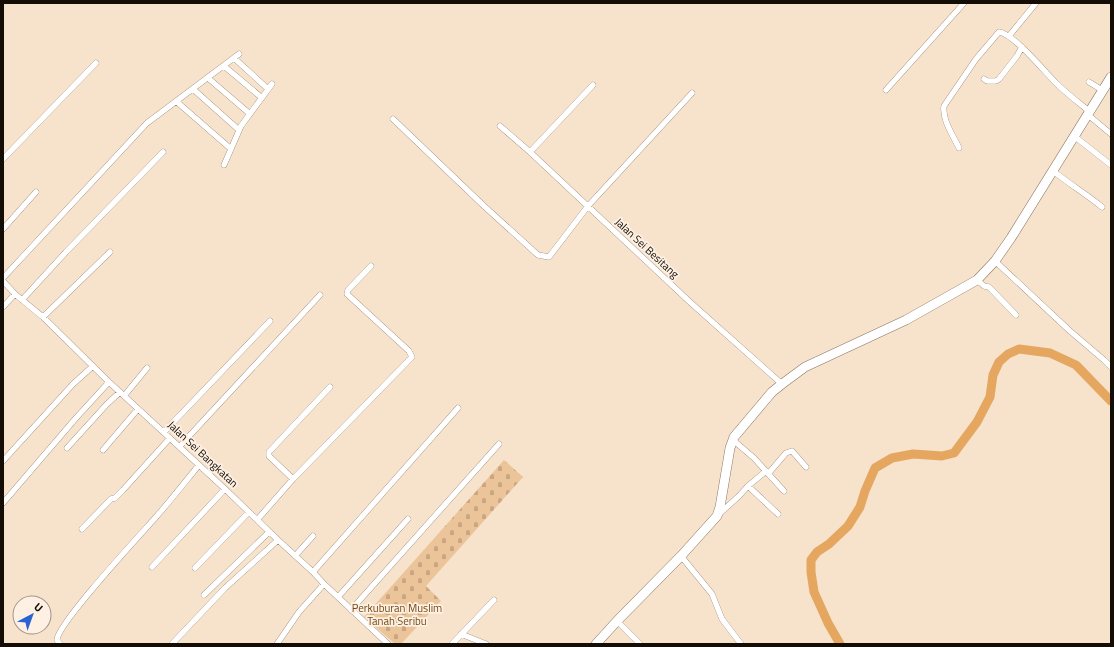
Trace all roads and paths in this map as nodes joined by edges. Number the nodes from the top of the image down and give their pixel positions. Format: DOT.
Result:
graph roads {
  1 [pos="964,3"];
  2 [pos="1036,3"];
  3 [pos="1009,36"];
  4 [pos="1022,47"];
  5 [pos="239,54"];
  6 [pos="234,58"];
  7 [pos="96,63"];
  8 [pos="224,66"];
  9 [pos="1111,77"];
  10 [pos="208,78"];
  11 [pos="984,79"];
  12 [pos="1089,82"];
  13 [pos="272,84"];
  14 [pos="593,85"];
  15 [pos="268,89"];
  16 [pos="193,90"];
  17 [pos="886,90"];
  18 [pos="1102,90"];
  19 [pos="692,93"];
  20 [pos="262,98"];
  21 [pos="177,102"];
  22 [pos="1088,113"];
  23 [pos="250,114"];
  24 [pos="393,119"];
  25 [pos="500,126"];
  26 [pos="239,130"];
  27 [pos="1111,134"];
  28 [pos="1074,136"];
  29 [pos="231,148"];
  30 [pos="958,148"];
  31 [pos="163,152"];
  32 [pos="530,152"];
  33 [pos="3,159"];
  34 [pos="224,165"];
  35 [pos="1111,165"];
  36 [pos="1052,170"];
  37 [pos="36,192"];
  38 [pos="588,206"];
  39 [pos="1102,207"];
  40 [pos="3,230"];
  41 [pos="110,252"];
  42 [pos="995,261"];
  43 [pos="370,266"];
  44 [pos="3,279"];
  45 [pos="977,280"];
  46 [pos="15,294"];
  47 [pos="320,295"];
  48 [pos="22,300"];
  49 [pos="3,307"];
  50 [pos="1016,315"];
  51 [pos="43,317"];
  52 [pos="270,321"];
  53 [pos="92,366"];
  54 [pos="1111,367"];
  55 [pos="147,368"];
  56 [pos="109,382"];
  57 [pos="782,384"];
  58 [pos="330,388"];
  59 [pos="122,394"];
  60 [pos="458,408"];
  61 [pos="138,409"];
  62 [pos="164,432"];
  63 [pos="170,438"];
  64 [pos="733,440"];
  65 [pos="499,444"];
  66 [pos="180,446"];
  67 [pos="67,448"];
  68 [pos="103,450"];
  69 [pos="3,461"];
  70 [pos="199,465"];
  71 [pos="806,467"];
  72 [pos="767,472"];
  73 [pos="293,480"];
  74 [pos="748,486"];
  75 [pos="226,489"];
  76 [pos="784,491"];
  77 [pos="3,503"];
  78 [pos="249,512"];
  79 [pos="778,514"];
  80 [pos="716,516"];
  81 [pos="408,519"];
  82 [pos="257,520"];
  83 [pos="82,529"];
  84 [pos="269,532"];
  85 [pos="313,536"];
  86 [pos="278,540"];
  87 [pos="295,556"];
  88 [pos="682,556"];
  89 [pos="152,567"];
  90 [pos="195,568"];
  91 [pos="313,572"];
  92 [pos="324,584"];
  93 [pos="204,595"];
  94 [pos="338,597"];
  95 [pos="494,600"];
  96 [pos="351,610"];
  97 [pos="617,621"];
  98 [pos="461,634"];
  99 [pos="60,644"];
  100 [pos="172,644"];
  101 [pos="278,644"];
  102 [pos="388,644"];
  103 [pos="452,644"];
  104 [pos="486,644"];
  105 [pos="596,644"];
  106 [pos="640,644"];
  107 [pos="742,644"];
  1 -- 17 [label="street"];
  2 -- 3 [label="street"];
  3 -- 4 [label="street"];
  3 -- 30 [label="street"];
  4 -- 11 [label="street"];
  4 -- 22 [label="street"];
  5 -- 6 [label="street"];
  6 -- 8 [label="street"];
  6 -- 15 [label="street"];
  7 -- 33 [label="street"];
  8 -- 10 [label="street"];
  8 -- 20 [label="street"];
  9 -- 18 [label="main road"];
  10 -- 16 [label="street"];
  10 -- 23 [label="street"];
  12 -- 18 [label="street"];
  13 -- 15 [label="street"];
  14 -- 32 [label="street"];
  15 -- 20 [label="street"];
  16 -- 21 [label="street"];
  16 -- 26 [label="street"];
  18 -- 22 [label="main road"];
  19 -- 38 [label="street"];
  20 -- 23 [label="street"];
  21 -- 29 [label="street"];
  21 -- 44 [label="street"];
  22 -- 27 [label="street"];
  22 -- 28 [label="main road"];
  23 -- 26 [label="street"];
  24 -- 38 [label="street"];
  25 -- 32 [label="street, Jalan Sei Besitang"];
  26 -- 29 [label="street"];
  28 -- 35 [label="street"];
  28 -- 36 [label="main road"];
  29 -- 34 [label="street"];
  31 -- 48 [label="street"];
  32 -- 38 [label="street, Jalan Sei Besitang"];
  36 -- 39 [label="street"];
  36 -- 42 [label="main road"];
  37 -- 40 [label="street"];
  38 -- 57 [label="street, Jalan Sei Besitang"];
  41 -- 51 [label="street"];
  42 -- 45 [label="main road"];
  42 -- 54 [label="street"];
  43 -- 73 [label="street"];
  44 -- 46 [label="street, Jalan Sei Bangkatan"];
  45 -- 50 [label="street"];
  45 -- 57 [label="main road"];
  46 -- 48 [label="street, Jalan Sei Bangkatan"];
  46 -- 49 [label="street"];
  47 -- 66 [label="street"];
  48 -- 51 [label="street, Jalan Sei Bangkatan"];
  51 -- 53 [label="street, Jalan Sei Bangkatan"];
  52 -- 62 [label="street"];
  53 -- 56 [label="street, Jalan Sei Bangkatan"];
  53 -- 69 [label="street"];
  55 -- 59 [label="street"];
  56 -- 59 [label="street, Jalan Sei Bangkatan"];
  56 -- 77 [label="street"];
  57 -- 64 [label="main road"];
  58 -- 73 [label="street"];
  59 -- 61 [label="street, Jalan Sei Bangkatan"];
  59 -- 67 [label="street"];
  60 -- 91 [label="street"];
  61 -- 62 [label="street, Jalan Sei Bangkatan"];
  61 -- 68 [label="street"];
  62 -- 63 [label="street, Jalan Sei Bangkatan"];
  63 -- 66 [label="street, Jalan Sei Bangkatan"];
  63 -- 83 [label="street"];
  64 -- 72 [label="street"];
  64 -- 80 [label="main road"];
  65 -- 96 [label="street"];
  66 -- 70 [label="street, Jalan Sei Bangkatan"];
  70 -- 75 [label="street, Jalan Sei Bangkatan"];
  70 -- 99 [label="street"];
  71 -- 72 [label="street"];
  72 -- 74 [label="street"];
  72 -- 76 [label="street"];
  73 -- 82 [label="street"];
  74 -- 79 [label="street"];
  74 -- 80 [label="street"];
  75 -- 78 [label="street, Jalan Sei Bangkatan"];
  75 -- 89 [label="street"];
  78 -- 82 [label="street, Jalan Sei Bangkatan"];
  78 -- 90 [label="street"];
  80 -- 88 [label="main road"];
  81 -- 94 [label="street"];
  82 -- 84 [label="street, Jalan Sei Bangkatan"];
  84 -- 86 [label="street, Jalan Sei Bangkatan"];
  84 -- 93 [label="street"];
  85 -- 87 [label="street"];
  86 -- 87 [label="street, Jalan Sei Bangkatan"];
  86 -- 100 [label="street"];
  87 -- 91 [label="street, Jalan Sei Bangkatan"];
  88 -- 97 [label="main road"];
  88 -- 107 [label="street"];
  91 -- 92 [label="street, Jalan Sei Bangkatan"];
  92 -- 94 [label="street, Jalan Sei Bangkatan"];
  92 -- 101 [label="street"];
  94 -- 96 [label="street, Jalan Sei Bangkatan"];
  95 -- 98 [label="street"];
  96 -- 102 [label="street, Jalan Sei Bangkatan"];
  97 -- 105 [label="main road"];
  97 -- 106 [label="street"];
  98 -- 103 [label="street"];
  98 -- 104 [label="street"];
}
